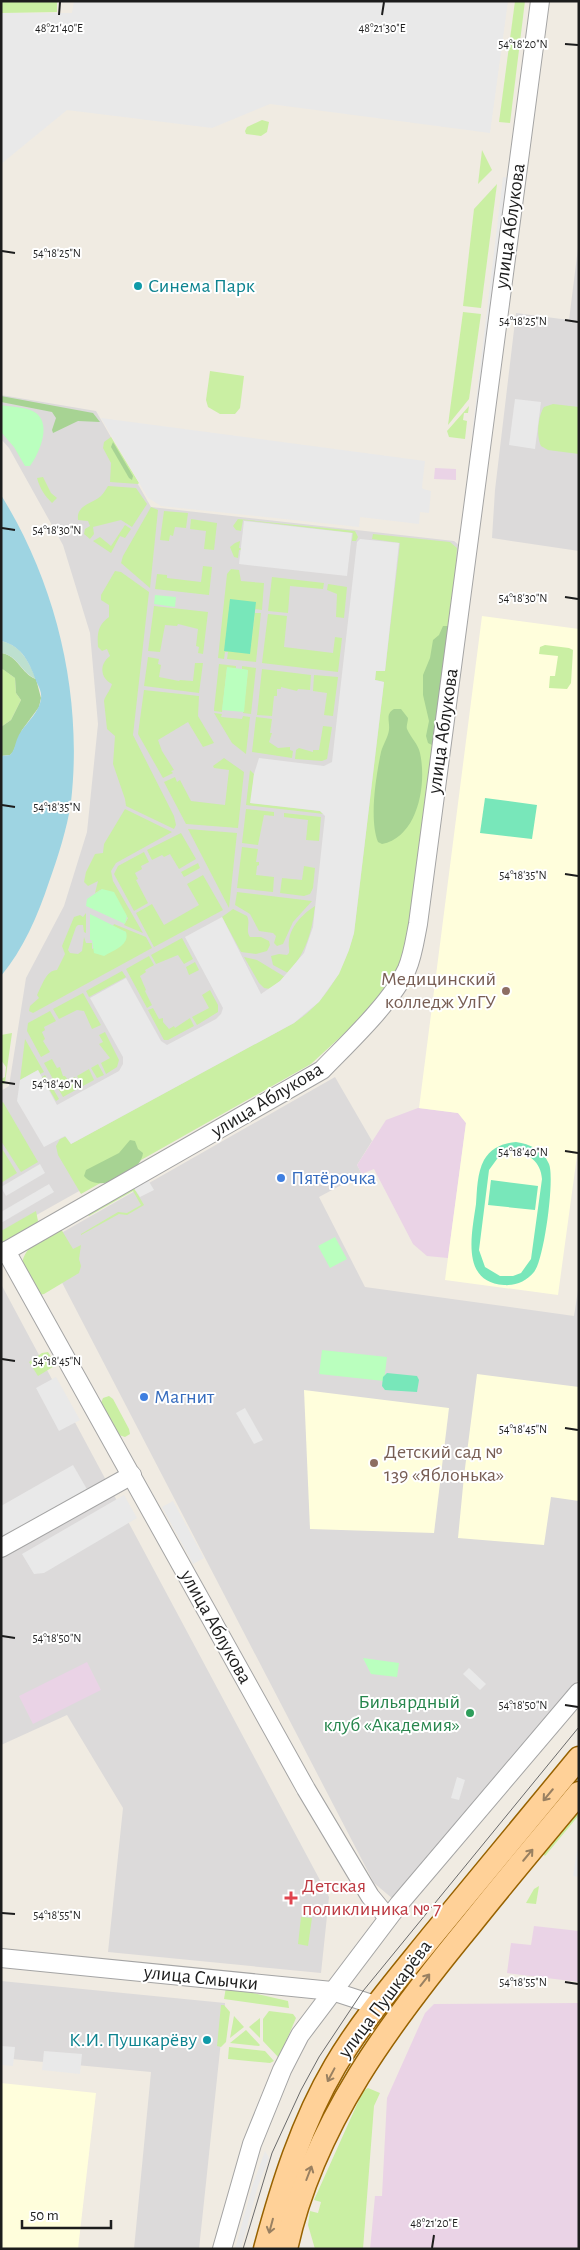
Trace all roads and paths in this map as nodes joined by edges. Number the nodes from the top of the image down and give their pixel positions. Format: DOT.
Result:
graph roads {
  1 [pos="540,1"];
  2 [pos="4,1252"];
  3 [pos="132,1475"];
  4 [pos="1,1548"];
  5 [pos="579,1692"];
  6 [pos="579,1758"];
  7 [pos="579,1793"];
  8 [pos="388,1918"];
  9 [pos="1,1958"];
  10 [pos="332,1991"];
  11 [pos="386,2012"];
  12 [pos="222,2249"];
  13 [pos="265,2249"];
  14 [pos="286,2249"];
  1 -- 2 [label="street, улица Аблукова"];
  2 -- 3 [label="street, улица Аблукова"];
  3 -- 4 [label="street"];
  3 -- 8 [label="street, улица Аблукова"];
  5 -- 8 [label="street"];
  6 -- 11 [label="main road, улица Пушкарёва, one-way"];
  11 -- 7 [label="main road, улица Пушкарёва, one-way"];
  8 -- 10 [label="street"];
  9 -- 10 [label="street, улица Смычки"];
  10 -- 11 [label="street, улица Смычки"];
  10 -- 12 [label="street"];
  11 -- 13 [label="main road, улица Пушкарёва, one-way"];
  14 -- 11 [label="main road, улица Пушкарёва, one-way"];
}
